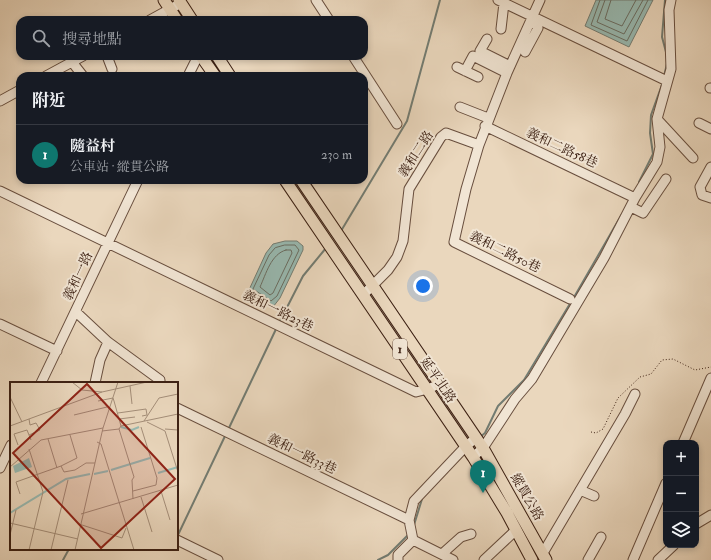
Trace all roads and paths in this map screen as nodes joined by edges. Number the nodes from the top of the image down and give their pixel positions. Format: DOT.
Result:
graph roads {
  1 [pos="316,0"];
  2 [pos="540,0"];
  3 [pos="670,0"];
  4 [pos="501,1"];
  5 [pos="180,2"];
  6 [pos="167,5"];
  7 [pos="155,16"];
  8 [pos="174,16"];
  9 [pos="189,16"];
  10 [pos="326,16"];
  11 [pos="532,17"];
  12 [pos="501,29"];
  13 [pos="487,39"];
  14 [pos="525,52"];
  15 [pos="76,60"];
  16 [pos="108,60"];
  17 [pos="198,60"];
  18 [pos="203,60"];
  19 [pos="220,60"];
  20 [pos="356,60"];
  21 [pos="72,62"];
  22 [pos="508,69"];
  23 [pos="112,70"];
  24 [pos="53,72"];
  25 [pos="80,72"];
  26 [pos="190,72"];
  27 [pos="211,72"];
  28 [pos="227,72"];
  29 [pos="363,72"];
  30 [pos="478,76"];
  31 [pos="368,79"];
  32 [pos="664,79"];
  33 [pos="16,92"];
  34 [pos="0,101"];
  35 [pos="460,108"];
  36 [pos="657,119"];
  37 [pos="486,122"];
  38 [pos="397,124"];
  39 [pos="699,124"];
  40 [pos="711,129"];
  41 [pos="479,145"];
  42 [pos="693,158"];
  43 [pos="711,167"];
  44 [pos="666,179"];
  45 [pos="136,184"];
  46 [pos="288,184"];
  47 [pos="304,184"];
  48 [pos="0,191"];
  49 [pos="633,196"];
  50 [pos="711,198"];
  51 [pos="631,207"];
  52 [pos="107,244"];
  53 [pos="373,287"];
  54 [pos="363,295"];
  55 [pos="570,299"];
  56 [pos="76,312"];
  57 [pos="0,324"];
  58 [pos="108,342"];
  59 [pos="57,351"];
  60 [pos="711,367"];
  61 [pos="711,378"];
  62 [pos="42,382"];
  63 [pos="95,382"];
  64 [pos="160,382"];
  65 [pos="439,384"];
  66 [pos="428,389"];
  67 [pos="635,394"];
  68 [pos="178,409"];
  69 [pos="591,432"];
  70 [pos="476,438"];
  71 [pos="684,440"];
  72 [pos="10,446"];
  73 [pos="466,446"];
  74 [pos="483,448"];
  75 [pos="2,456"];
  76 [pos="473,457"];
  77 [pos="0,468"];
  78 [pos="580,490"];
  79 [pos="663,490"];
  80 [pos="594,496"];
  81 [pos="517,506"];
  82 [pos="507,513"];
  83 [pos="711,515"];
  84 [pos="699,522"];
  85 [pos="410,530"];
  86 [pos="516,530"];
  87 [pos="471,534"];
  88 [pos="601,537"];
  89 [pos="178,540"];
  90 [pos="671,548"];
  91 [pos="544,557"];
  92 [pos="447,558"];
  93 [pos="218,560"];
  94 [pos="398,560"];
  95 [pos="484,560"];
  96 [pos="532,560"];
  97 [pos="588,560"];
  98 [pos="633,560"];
  99 [pos="658,560"];
  1 -- 10 [label="street"];
  2 -- 11 [label="street"];
  3 -- 32 [label="street"];
  4 -- 11 [label="street"];
  4 -- 12 [label="street"];
  5 -- 6 [label="street"];
  5 -- 9 [label="main road"];
  6 -- 7 [label="street"];
  6 -- 8 [label="main road"];
  11 -- 14 [label="street"];
  11 -- 22 [label="street"];
  11 -- 32 [label="street"];
  13 -- 22 [label="street"];
  15 -- 21 [label="street"];
  16 -- 23 [label="street"];
  17 -- 26 [label="street"];
  18 -- 27 [label="main road"];
  19 -- 28 [label="main road"];
  20 -- 29 [label="street"];
  21 -- 24 [label="street"];
  21 -- 25 [label="street"];
  22 -- 30 [label="street"];
  22 -- 37 [label="street"];
  31 -- 38 [label="street"];
  32 -- 36 [label="street"];
  33 -- 34 [label="street"];
  35 -- 37 [label="street, 義和二路58巷"];
  36 -- 42 [label="street"];
  36 -- 49 [label="street"];
  37 -- 41 [label="street"];
  37 -- 49 [label="street, 義和二路58巷"];
  39 -- 40 [label="street"];
  41 -- 53 [label="street, 義和二路"];
  41 -- 55 [label="street, 義和二路50巷"];
  43 -- 50 [label="street"];
  44 -- 51 [label="street"];
  45 -- 52 [label="street, 義和一路"];
  46 -- 54 [label="main road, 延平北路 / 1"];
  47 -- 53 [label="main road, 延平北路 / 1"];
  48 -- 52 [label="street, 義和一路23巷"];
  49 -- 51 [label="street"];
  51 -- 74 [label="street"];
  52 -- 56 [label="street, 義和一路"];
  52 -- 66 [label="street, 義和一路23巷"];
  53 -- 54 [label="street, 義和二路"];
  53 -- 65 [label="main road, 延平北路 / 1"];
  54 -- 66 [label="main road, 延平北路 / 1"];
  56 -- 58 [label="street"];
  56 -- 59 [label="street, 義和一路"];
  57 -- 59 [label="street"];
  58 -- 63 [label="street"];
  58 -- 64 [label="street"];
  59 -- 62 [label="street, 義和一路"];
  60 -- 69 [label="path"];
  61 -- 71 [label="street"];
  65 -- 66 [label="street, 義和一路23巷"];
  65 -- 70 [label="main road, 延平北路 / 1"];
  66 -- 73 [label="main road, 延平北路 / 1"];
  67 -- 78 [label="street"];
  68 -- 85 [label="street, 義和一路33巷"];
  70 -- 73 [label="street"];
  70 -- 74 [label="main road, 1"];
  72 -- 75 [label="street"];
  73 -- 76 [label="main road, 1"];
  73 -- 85 [label="street"];
  74 -- 76 [label="street"];
  74 -- 81 [label="main road, 縱貫公路 / 1"];
  75 -- 77 [label="street"];
  76 -- 82 [label="main road, 縱貫公路 / 1"];
  78 -- 80 [label="street"];
  78 -- 91 [label="street"];
  79 -- 98 [label="street"];
  81 -- 82 [label="main road"];
  81 -- 91 [label="main road, 縱貫公路 / 1"];
  82 -- 86 [label="main road, 縱貫公路 / 1"];
  83 -- 84 [label="street"];
  85 -- 92 [label="street, 義和一路33巷"];
  85 -- 94 [label="street"];
  86 -- 95 [label="street"];
  86 -- 96 [label="main road, 縱貫公路 / 1"];
  87 -- 92 [label="street"];
  88 -- 97 [label="street"];
  89 -- 93 [label="street"];
  90 -- 99 [label="street"];
}
